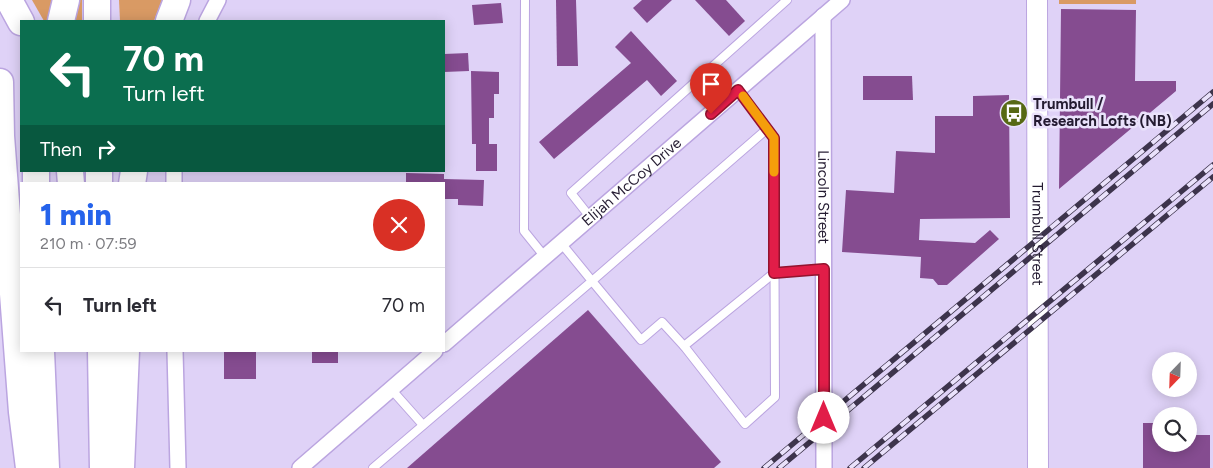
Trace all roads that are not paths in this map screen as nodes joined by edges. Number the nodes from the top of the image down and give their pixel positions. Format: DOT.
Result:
graph roads {
  1 [pos="9,0"];
  2 [pos="66,0"];
  3 [pos="97,0"];
  4 [pos="177,0"];
  5 [pos="218,0"];
  6 [pos="525,0"];
  7 [pos="786,0"];
  8 [pos="842,0"];
  9 [pos="1037,0"];
  10 [pos="823,16"];
  11 [pos="20,20"];
  12 [pos="61,20"];
  13 [pos="97,20"];
  14 [pos="169,20"];
  15 [pos="208,20"];
  16 [pos="0,82"];
  17 [pos="738,90"];
  18 [pos="767,129"];
  19 [pos="1,136"];
  20 [pos="590,217"];
  21 [pos="561,243"];
  22 [pos="545,257"];
  23 [pos="824,269"];
  24 [pos="774,273"];
  25 [pos="592,281"];
  26 [pos="445,343"];
  27 [pos="684,346"];
  28 [pos="40,352"];
  29 [pos="93,352"];
  30 [pos="100,352"];
  31 [pos="126,352"];
  32 [pos="175,352"];
  33 [pos="434,352"];
  34 [pos="0,376"];
  35 [pos="101,389"];
  36 [pos="391,389"];
  37 [pos="22,412"];
  38 [pos="423,426"];
  39 [pos="29,468"];
  40 [pos="46,468"];
  41 [pos="103,468"];
  42 [pos="120,468"];
  43 [pos="178,468"];
  44 [pos="300,468"];
  45 [pos="373,468"];
  46 [pos="824,468"];
  47 [pos="1038,468"];
  1 -- 11 [label="highway"];
  2 -- 12 [label="highway"];
  3 -- 13 [label="highway"];
  4 -- 14 [label="highway"];
  5 -- 15 [label="street"];
  6 -- 22 [label="lane"];
  7 -- 20 [label="lane"];
  8 -- 10 [label="street, Elijah McCoy Drive"];
  9 -- 47 [label="street, Trumbull Street"];
  10 -- 17 [label="street, Elijah McCoy Drive"];
  10 -- 23 [label="street, Lincoln Street"];
  16 -- 19 [label="highway"];
  17 -- 18 [label="lane"];
  17 -- 20 [label="street, Elijah McCoy Drive"];
  18 -- 24 [label="lane"];
  18 -- 25 [label="lane"];
  19 -- 37 [label="highway"];
  20 -- 21 [label="street, Elijah McCoy Drive"];
  21 -- 22 [label="street, Elijah McCoy Drive"];
  21 -- 25 [label="lane"];
  22 -- 26 [label="street, Elijah McCoy Drive"];
  23 -- 24 [label="lane"];
  23 -- 46 [label="street, Lincoln Street"];
  24 -- 27 [label="lane"];
  24 -- 27 [label="lane"];
  25 -- 27 [label="lane"];
  25 -- 38 [label="lane"];
  28 -- 40 [label="highway"];
  29 -- 35 [label="highway"];
  30 -- 35 [label="highway"];
  31 -- 42 [label="highway"];
  32 -- 43 [label="street"];
  33 -- 36 [label="street"];
  34 -- 37 [label="highway"];
  35 -- 41 [label="highway"];
  36 -- 38 [label="lane"];
  36 -- 44 [label="street"];
  37 -- 39 [label="highway"];
  38 -- 45 [label="lane"];
}
